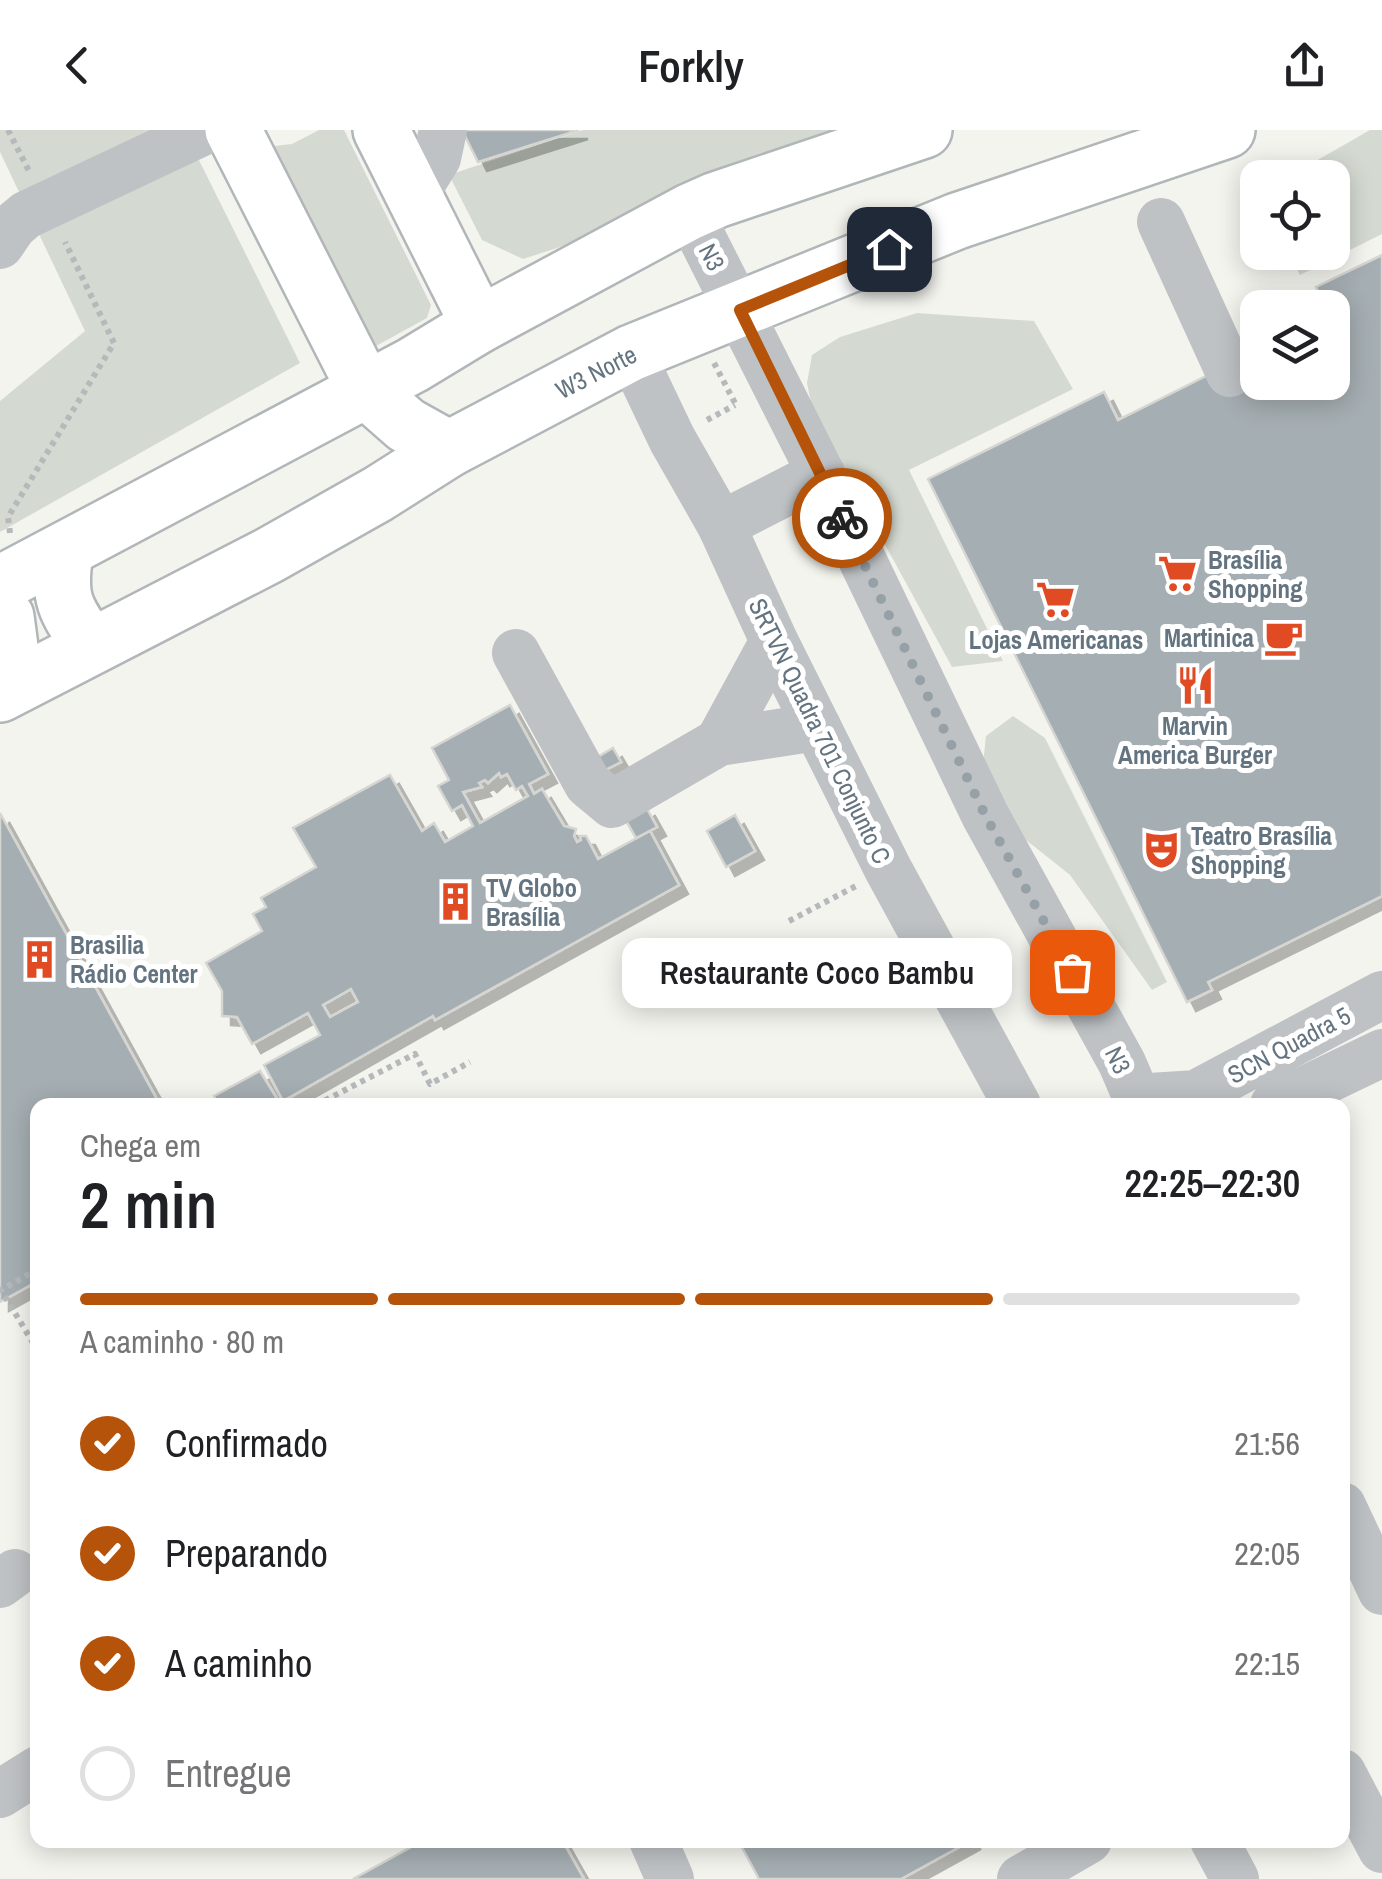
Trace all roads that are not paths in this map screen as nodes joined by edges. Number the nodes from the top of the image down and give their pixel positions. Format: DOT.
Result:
graph roads {
  1 [pos="206,130"];
  2 [pos="233,130"];
  3 [pos="381,130"];
  4 [pos="442,130"];
  5 [pos="924,130"];
  6 [pos="1209,133"];
  7 [pos="413,196"];
  8 [pos="689,212"];
  9 [pos="1161,222"];
  10 [pos="0,244"];
  11 [pos="740,310"];
  12 [pos="479,326"];
  13 [pos="631,353"];
  14 [pos="1230,373"];
  15 [pos="365,389"];
  16 [pos="448,449"];
  17 [pos="821,474"];
  18 [pos="720,525"];
  19 [pos="65,552"];
  20 [pos="5,590"];
  21 [pos="774,642"];
  22 [pos="91,646"];
  23 [pos="516,653"];
  24 [pos="0,655"];
  25 [pos="0,694"];
  26 [pos="817,727"];
  27 [pos="720,742"];
  28 [pos="1382,995"];
  29 [pos="1374,1072"];
  30 [pos="1125,1093"];
  31 [pos="1013,1098"];
  32 [pos="1295,1098"];
  33 [pos="1350,1523"];
  34 [pos="1382,1591"];
  35 [pos="30,1775"];
  36 [pos="1350,1787"];
  37 [pos="0,1794"];
  38 [pos="656,1848"];
  39 [pos="1074,1848"];
  40 [pos="1218,1848"];
  41 [pos="1382,1849"];
  42 [pos="670,1879"];
  43 [pos="1021,1879"];
  44 [pos="1235,1879"];
  1 -- 10 [label="street"];
  2 -- 15 [label="main road"];
  3 -- 7 [label="main road"];
  4 -- 7 [label="street"];
  5 -- 8 [label="main road"];
  6 -- 11 [label="main road, W3 Norte"];
  7 -- 12 [label="main road"];
  8 -- 11 [label="street, N3"];
  8 -- 12 [label="main road"];
  9 -- 14 [label="street"];
  11 -- 13 [label="main road, W3 Norte"];
  11 -- 17 [label="street, N3"];
  12 -- 15 [label="main road"];
  13 -- 16 [label="main road, W3 Norte"];
  13 -- 18 [label="street, SRTVN Quadra 701 Conjunto C"];
  15 -- 16 [label="main road"];
  15 -- 19 [label="main road"];
  16 -- 22 [label="main road, W3 Norte"];
  17 -- 18 [label="street"];
  17 -- 30 [label="street, N3"];
  18 -- 21 [label="street, SRTVN Quadra 701 Conjunto C"];
  19 -- 20 [label="main road"];
  19 -- 22 [label="main road"];
  20 -- 24 [label="main road"];
  21 -- 26 [label="street, SRTVN Quadra 701 Conjunto C"];
  21 -- 27 [label="street"];
  22 -- 25 [label="main road, W3 Norte"];
  23 -- 27 [label="street"];
  26 -- 27 [label="street"];
  26 -- 31 [label="street, SRTVN Quadra 701 Conjunto C"];
  28 -- 30 [label="street, SCN Quadra 5"];
  29 -- 32 [label="street"];
  33 -- 34 [label="street"];
  35 -- 37 [label="street"];
  36 -- 41 [label="street"];
  38 -- 42 [label="street"];
  39 -- 43 [label="street"];
  40 -- 44 [label="street"];
}
